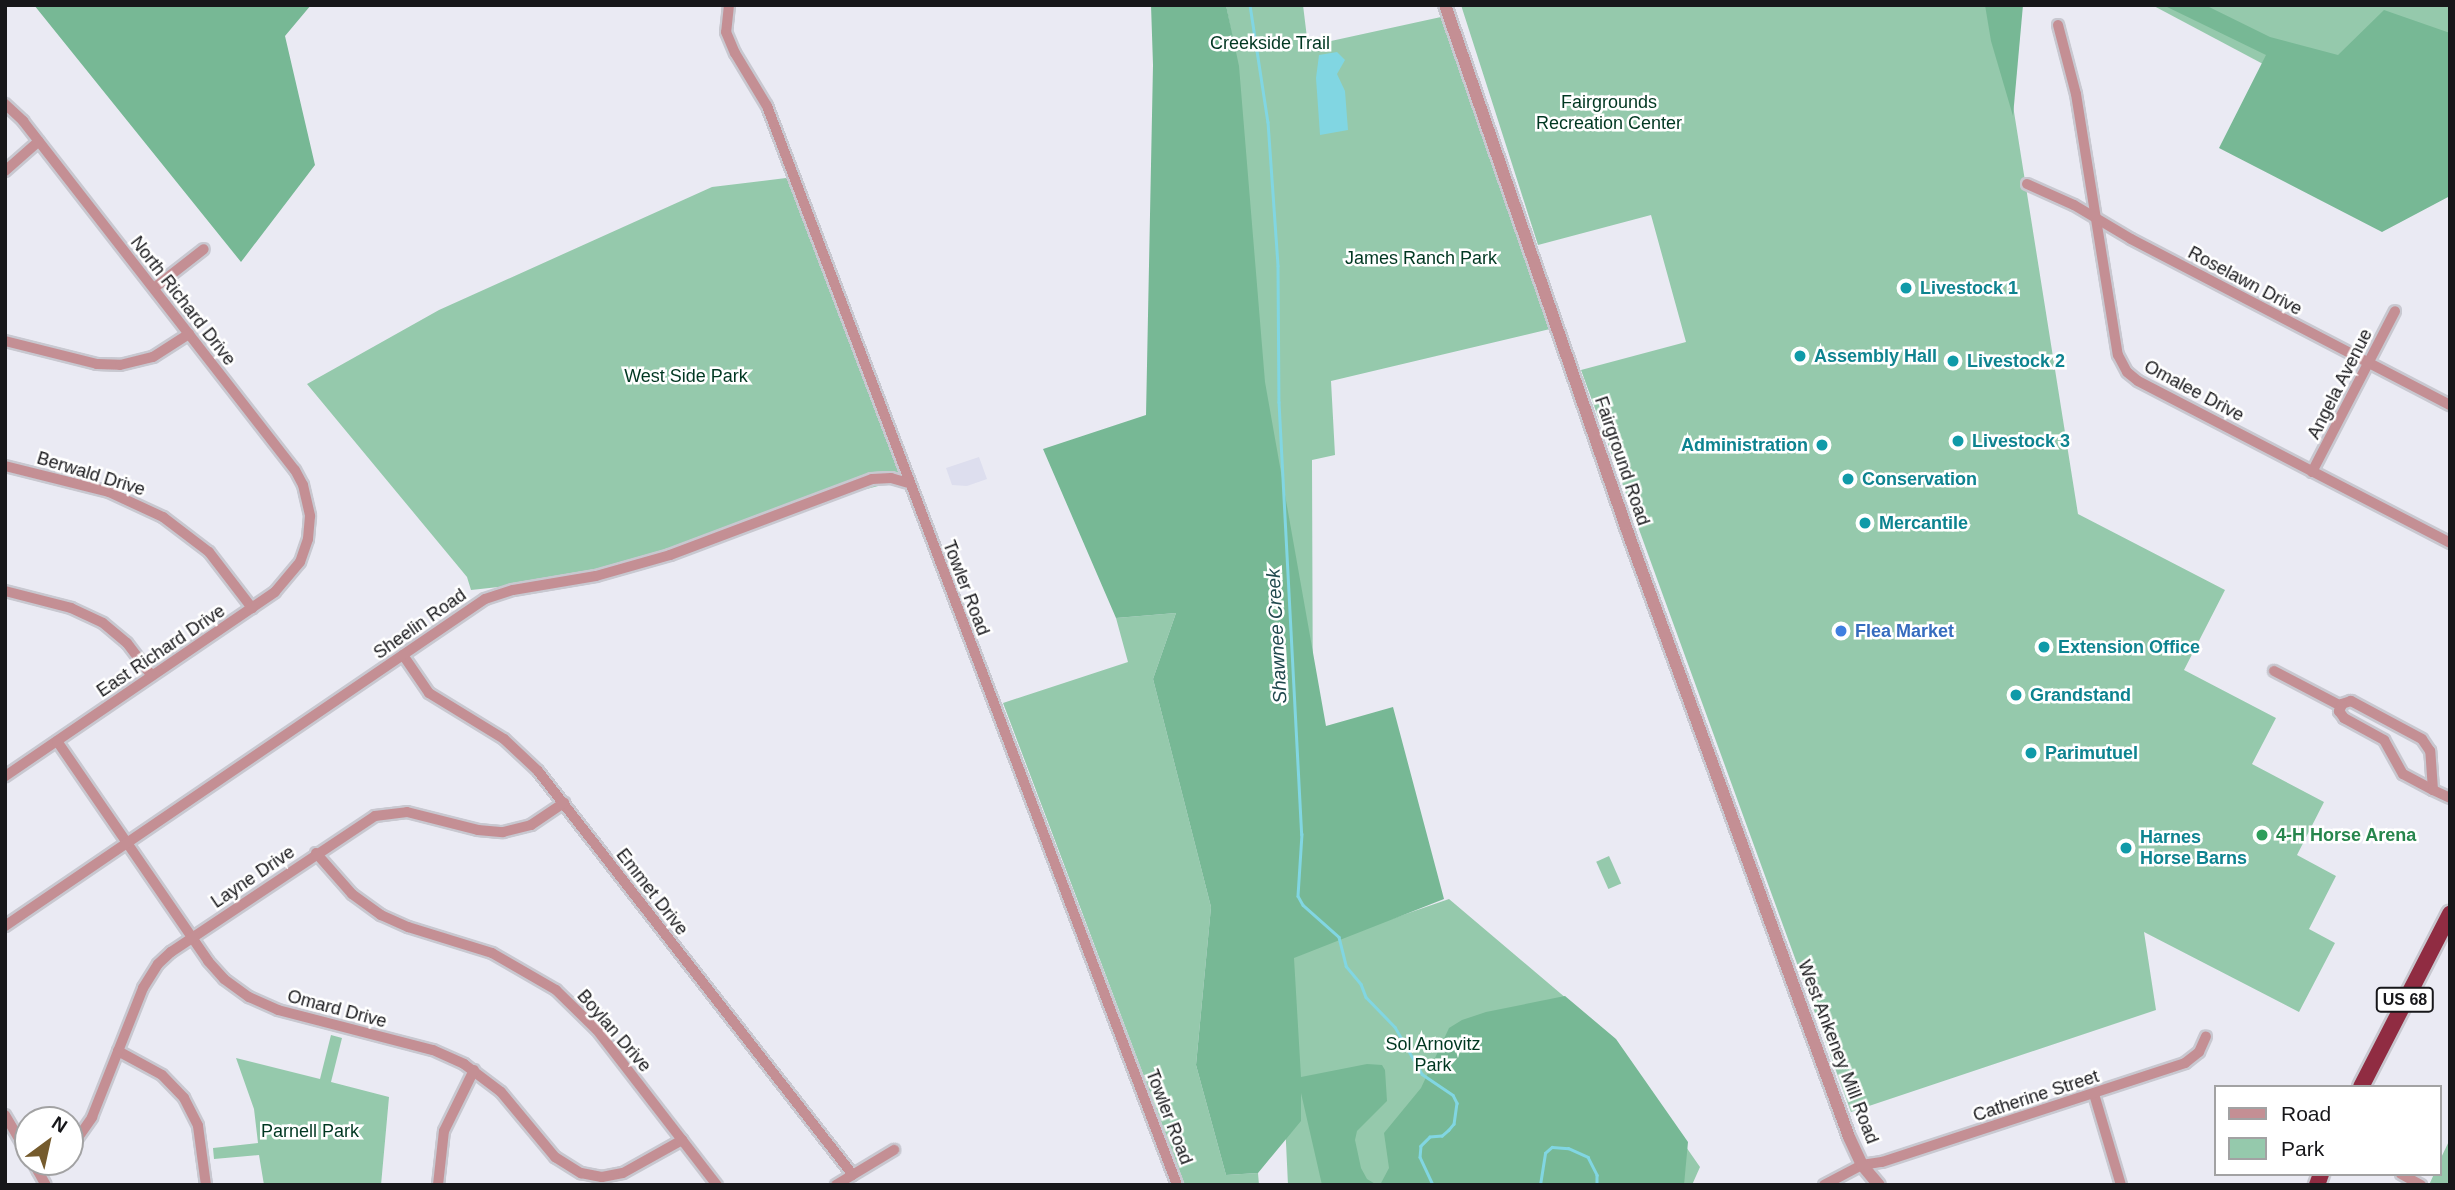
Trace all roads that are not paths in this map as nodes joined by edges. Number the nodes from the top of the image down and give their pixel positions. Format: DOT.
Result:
graph roads {
  1 [pos="729,5"];
  2 [pos="1445,5"];
  3 [pos="2058,25"];
  4 [pos="5,104"];
  5 [pos="39,141"];
  6 [pos="5,170"];
  7 [pos="2027,184"];
  8 [pos="2098,219"];
  9 [pos="204,249"];
  10 [pos="154,288"];
  11 [pos="2395,311"];
  12 [pos="189,334"];
  13 [pos="5,341"];
  14 [pos="2368,363"];
  15 [pos="2450,405"];
  16 [pos="5,466"];
  17 [pos="2312,472"];
  18 [pos="909,483"];
  19 [pos="309,531"];
  20 [pos="2450,543"];
  21 [pos="5,592"];
  22 [pos="253,608"];
  23 [pos="402,655"];
  24 [pos="2274,671"];
  25 [pos="152,676"];
  26 [pos="2340,706"];
  27 [pos="58,741"];
  28 [pos="5,776"];
  29 [pos="2433,790"];
  30 [pos="2450,798"];
  31 [pos="564,803"];
  32 [pos="127,843"];
  33 [pos="316,853"];
  34 [pos="2450,914"];
  35 [pos="5,926"];
  36 [pos="1772,926"];
  37 [pos="192,938"];
  38 [pos="2206,1036"];
  39 [pos="118,1051"];
  40 [pos="474,1070"];
  41 [pos="2362,1085"];
  42 [pos="2094,1094"];
  43 [pos="5,1115"];
  44 [pos="84,1129"];
  45 [pos="14,1130"];
  46 [pos="682,1140"];
  47 [pos="894,1150"];
  48 [pos="1862,1165"];
  49 [pos="853,1175"];
  50 [pos="2405,1176"];
  51 [pos="206,1185"];
  52 [pos="438,1185"];
  53 [pos="717,1185"];
  54 [pos="836,1185"];
  55 [pos="1177,1185"];
  56 [pos="1824,1185"];
  57 [pos="1879,1185"];
  58 [pos="2121,1185"];
  59 [pos="2421,1185"];
  1 -- 18 [label="street, Towler Road"];
  2 -- 36 [label="street, Fairground Road"];
  3 -- 8 [label="street, Omalee Drive"];
  4 -- 5 [label="street, North Richard Drive"];
  5 -- 6 [label="street"];
  5 -- 10 [label="street, North Richard Drive"];
  7 -- 8 [label="street, Roselawn Drive"];
  8 -- 14 [label="street, Roselawn Drive"];
  8 -- 17 [label="street, Omalee Drive"];
  9 -- 10 [label="street"];
  10 -- 12 [label="street, North Richard Drive"];
  11 -- 14 [label="street, Angela Avenue"];
  12 -- 13 [label="street"];
  12 -- 19 [label="street, North Richard Drive"];
  14 -- 15 [label="street, Roselawn Drive"];
  14 -- 17 [label="street, Angela Avenue"];
  16 -- 22 [label="street, Berwald Drive"];
  17 -- 20 [label="street, Omalee Drive"];
  18 -- 23 [label="street, Sheelin Road"];
  18 -- 55 [label="street, Towler Road"];
  19 -- 22 [label="street, East Richard Drive"];
  21 -- 25 [label="street"];
  22 -- 25 [label="street, East Richard Drive"];
  23 -- 31 [label="street, Emmet Drive"];
  23 -- 32 [label="street, Sheelin Road"];
  24 -- 26 [label="street"];
  25 -- 27 [label="street, East Richard Drive"];
  26 -- 29 [label="street"];
  26 -- 29 [label="street"];
  27 -- 28 [label="street, East Richard Drive"];
  27 -- 32 [label="street, Omard Drive"];
  29 -- 30 [label="street"];
  31 -- 33 [label="street, Layne Drive"];
  31 -- 49 [label="street, Emmet Drive"];
  32 -- 35 [label="street, Sheelin Road"];
  32 -- 37 [label="street, Omard Drive"];
  33 -- 37 [label="street, Layne Drive"];
  33 -- 46 [label="street, Boylan Drive"];
  34 -- 41 [label="highway, US 68"];
  36 -- 48 [label="street, West Ankeney Mill Road"];
  37 -- 39 [label="street, Layne Drive"];
  37 -- 40 [label="street, Omard Drive"];
  38 -- 42 [label="street, Catherine Street"];
  39 -- 44 [label="street, Layne Drive"];
  39 -- 51 [label="street"];
  40 -- 46 [label="street, Omard Drive"];
  40 -- 52 [label="street"];
  42 -- 48 [label="street, Catherine Street"];
  42 -- 58 [label="street"];
  43 -- 45 [label="street"];
  46 -- 53 [label="street, Boylan Drive"];
  47 -- 49 [label="street"];
  48 -- 56 [label="street, Catherine Street"];
  48 -- 57 [label="street, West Ankeney Mill Road"];
  49 -- 54 [label="street"];
  50 -- 59 [label="street"];
}
